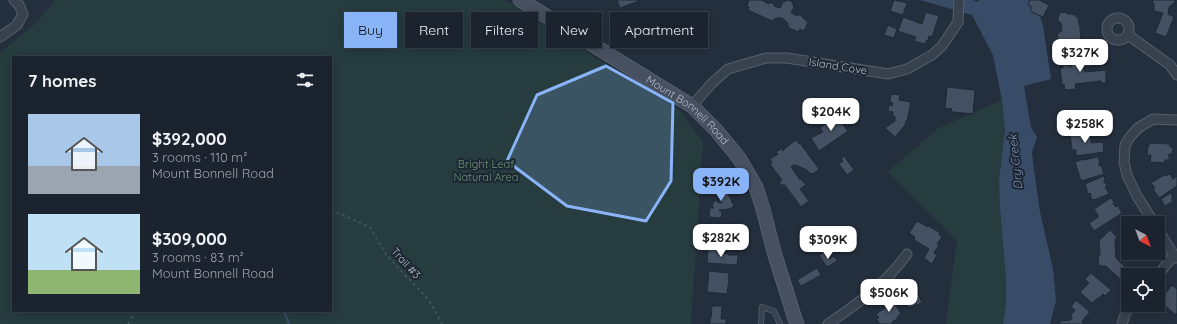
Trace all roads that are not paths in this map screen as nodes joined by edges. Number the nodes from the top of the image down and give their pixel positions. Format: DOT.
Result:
graph roads {
  1 [pos="14,0"];
  2 [pos="520,0"];
  3 [pos="959,0"];
  4 [pos="1128,35"];
  5 [pos="0,37"];
  6 [pos="1177,75"];
  7 [pos="692,106"];
  8 [pos="1177,120"];
  9 [pos="1150,216"];
  10 [pos="1165,240"];
  11 [pos="907,254"];
  12 [pos="1176,257"];
  13 [pos="1165,268"];
  14 [pos="1126,312"];
  15 [pos="761,324"];
  16 [pos="780,324"];
  17 [pos="797,324"];
  18 [pos="828,324"];
  19 [pos="1122,324"];
  1 -- 5 [label="street"];
  2 -- 7 [label="street, Mount Bonnell Road"];
  3 -- 7 [label="street, Island Cove"];
  4 -- 6 [label="street"];
  7 -- 17 [label="street, Mount Bonnell Road"];
  8 -- 9 [label="street"];
  10 -- 12 [label="street"];
  11 -- 18 [label="street"];
  12 -- 13 [label="street"];
  14 -- 19 [label="street"];
  15 -- 16 [label="lane"];
}
